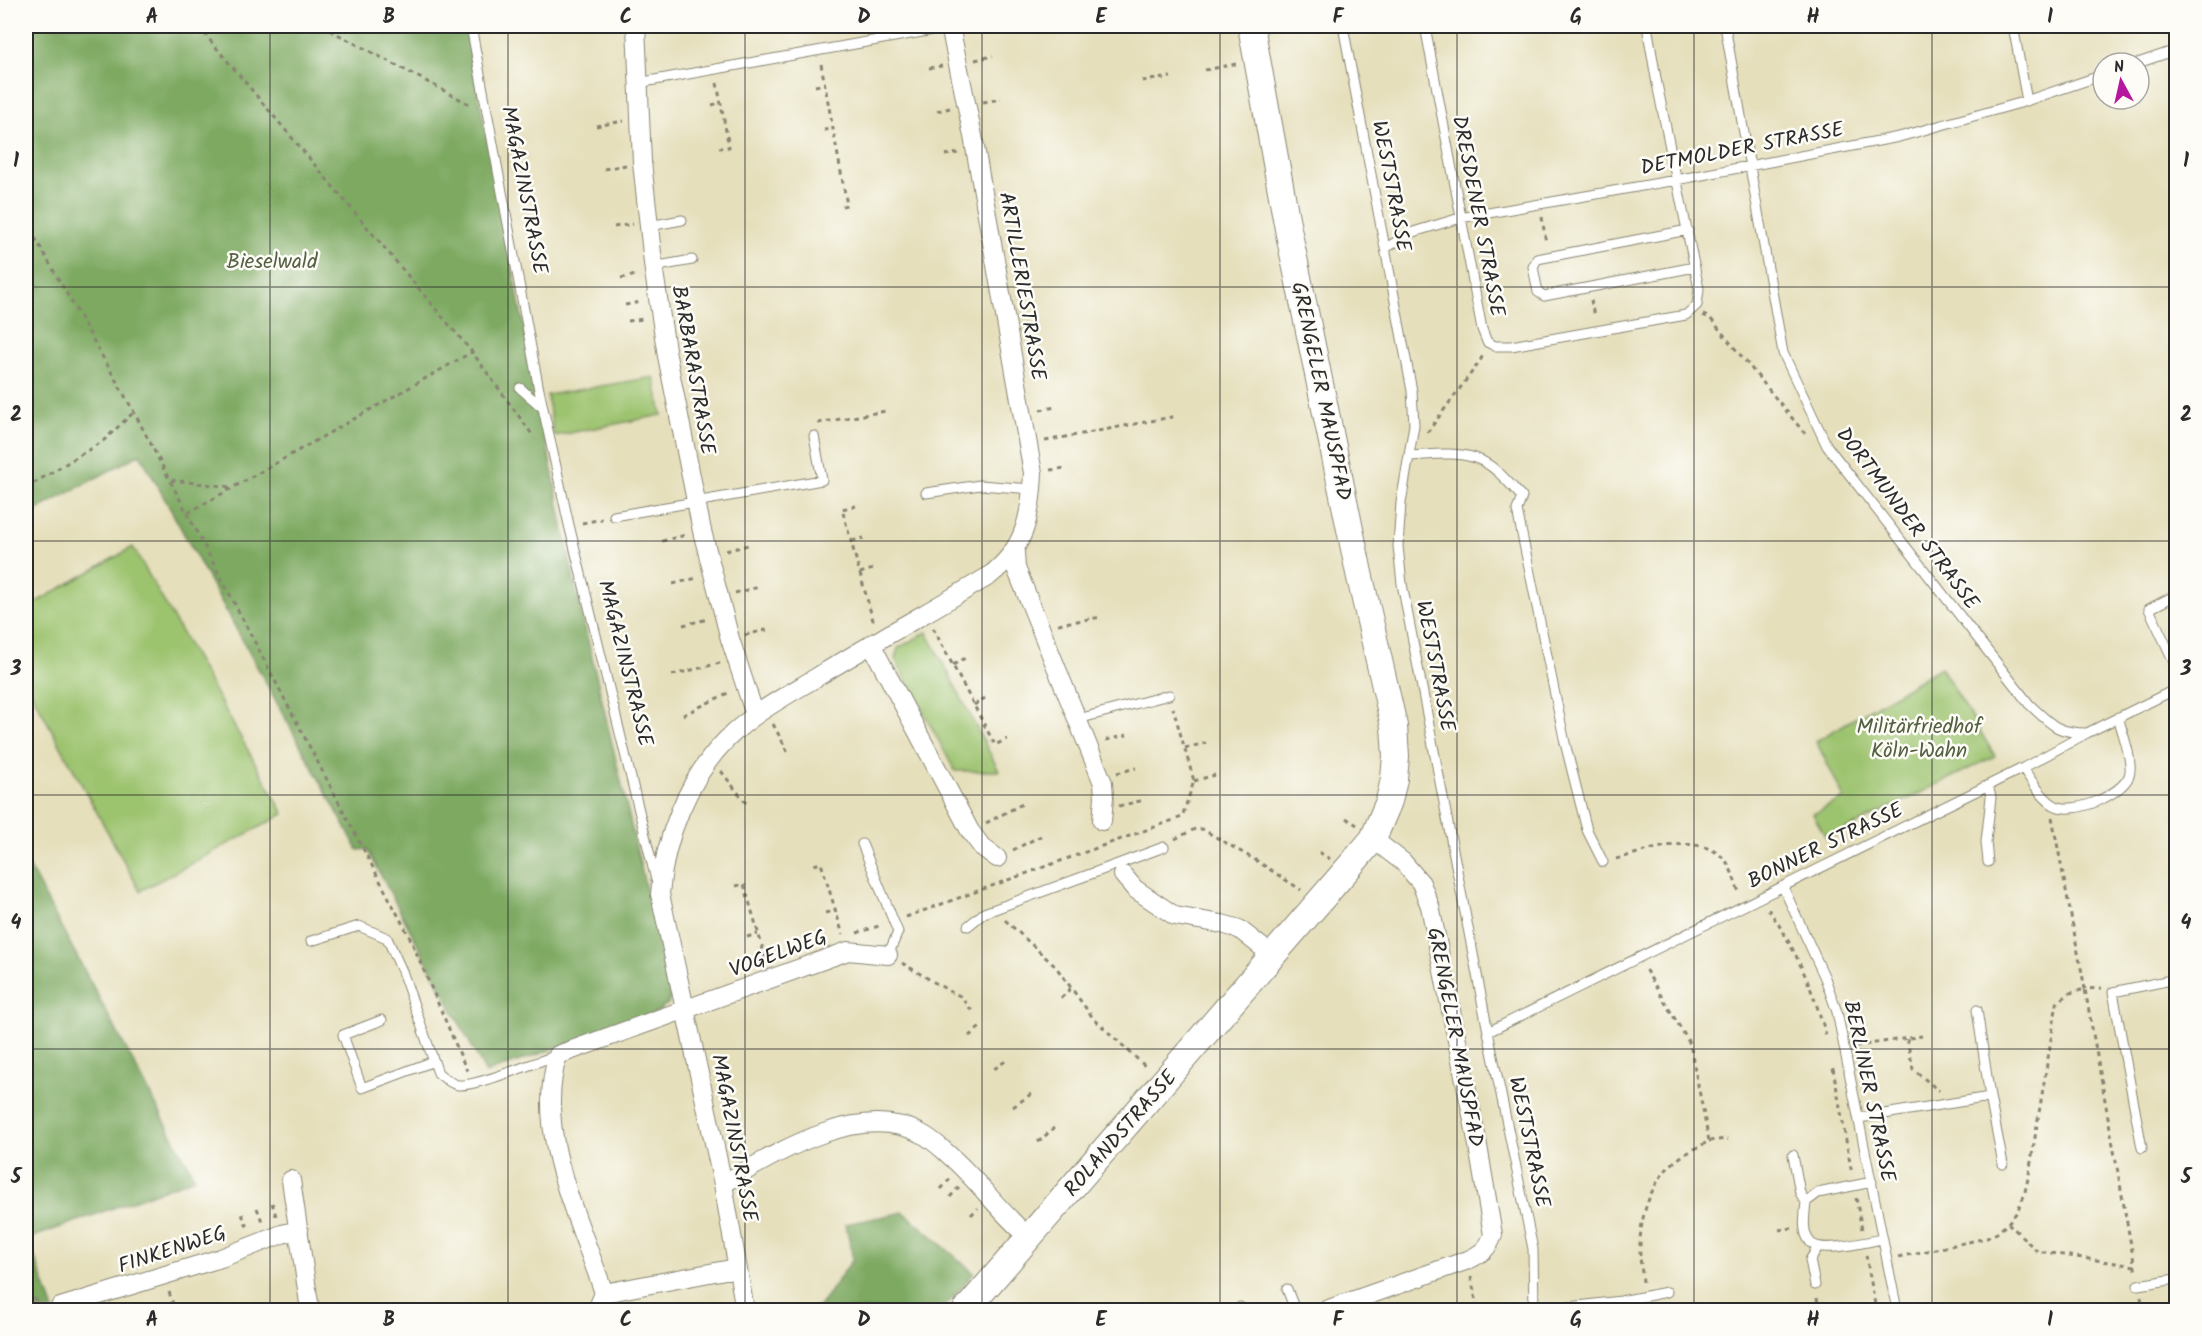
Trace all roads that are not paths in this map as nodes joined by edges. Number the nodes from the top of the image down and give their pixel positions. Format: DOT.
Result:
graph roads {
  1 [pos="471,26"];
  2 [pos="636,26"];
  3 [pos="950,26"];
  4 [pos="1251,26"];
  5 [pos="1343,26"];
  6 [pos="1425,26"];
  7 [pos="1647,26"];
  8 [pos="1725,26"];
  9 [pos="2013,26"];
  10 [pos="2173,26"];
  11 [pos="2176,41"];
  12 [pos="2176,50"];
  13 [pos="2151,59"];
  14 [pos="2091,79"];
  15 [pos="638,83"];
  16 [pos="2026,101"];
  17 [pos="1751,165"];
  18 [pos="1676,180"];
  19 [pos="1460,218"];
  20 [pos="682,220"];
  21 [pos="649,226"];
  22 [pos="1688,230"];
  23 [pos="1386,248"];
  24 [pos="692,260"];
  25 [pos="653,267"];
  26 [pos="1695,267"];
  27 [pos="520,388"];
  28 [pos="543,408"];
  29 [pos="814,435"];
  30 [pos="1409,456"];
  31 [pos="1032,489"];
  32 [pos="926,494"];
  33 [pos="695,501"];
  34 [pos="614,516"];
  35 [pos="1015,552"];
  36 [pos="2176,595"];
  37 [pos="875,642"];
  38 [pos="2173,648"];
  39 [pos="2176,666"];
  40 [pos="2176,689"];
  41 [pos="1169,695"];
  42 [pos="759,712"];
  43 [pos="2118,717"];
  44 [pos="1078,719"];
  45 [pos="2087,733"];
  46 [pos="1396,756"];
  47 [pos="2023,768"];
  48 [pos="1988,785"];
  49 [pos="1102,816"];
  50 [pos="1372,838"];
  51 [pos="862,844"];
  52 [pos="1164,847"];
  53 [pos="997,858"];
  54 [pos="1603,862"];
  55 [pos="1988,862"];
  56 [pos="1120,870"];
  57 [pos="1783,887"];
  58 [pos="660,894"];
  59 [pos="968,926"];
  60 [pos="311,941"];
  61 [pos="888,955"];
  62 [pos="1273,956"];
  63 [pos="2176,979"];
  64 [pos="686,1010"];
  65 [pos="1977,1010"];
  66 [pos="382,1020"];
  67 [pos="1488,1032"];
  68 [pos="558,1055"];
  69 [pos="434,1061"];
  70 [pos="1990,1097"];
  71 [pos="1858,1118"];
  72 [pos="2142,1149"];
  73 [pos="1792,1155"];
  74 [pos="2003,1164"];
  75 [pos="291,1180"];
  76 [pos="1872,1182"];
  77 [pos="723,1184"];
  78 [pos="1806,1202"];
  79 [pos="299,1230"];
  80 [pos="1029,1237"];
  81 [pos="1883,1239"];
  82 [pos="1818,1247"];
  83 [pos="736,1268"];
  84 [pos="2176,1279"];
  85 [pos="1815,1285"];
  86 [pos="2138,1286"];
  87 [pos="1287,1289"];
  88 [pos="1667,1292"];
  89 [pos="604,1293"];
  90 [pos="52,1309"];
  91 [pos="310,1311"];
  92 [pos="597,1311"];
  93 [pos="745,1311"];
  94 [pos="966,1311"];
  95 [pos="1294,1311"];
  96 [pos="1326,1311"];
  97 [pos="1534,1311"];
  98 [pos="1543,1311"];
  99 [pos="1897,1311"];
  1 -- 28 [label="lane, MAGAZINSTRASSE"];
  2 -- 15 [label="street, BARBARASTRASSE"];
  3 -- 15 [label="lane, ARTILLERIESTRASSE"];
  3 -- 31 [label="street, ARTILLERIESTRASSE"];
  4 -- 46 [label="main road, GRENGELER MAUSPFAD"];
  5 -- 23 [label="lane, WESTSTRASSE"];
  6 -- 19 [label="lane, DRESDENER STRASSE"];
  7 -- 18 [label="lane"];
  8 -- 17 [label="lane, DORTMUNDER STRASSE"];
  9 -- 16 [label="lane"];
  10 -- 11 [label="lane"];
  12 -- 13 [label="lane"];
  14 -- 16 [label="lane, DETMOLDER STRASSE"];
  15 -- 21 [label="street, BARBARASTRASSE"];
  16 -- 17 [label="lane, DETMOLDER STRASSE"];
  17 -- 18 [label="lane, DETMOLDER STRASSE"];
  17 -- 45 [label="lane, DORTMUNDER STRASSE"];
  18 -- 19 [label="lane, DETMOLDER STRASSE"];
  18 -- 22 [label="lane"];
  19 -- 23 [label="lane, DETMOLDER STRASSE"];
  19 -- 26 [label="lane, DRESDENER STRASSE"];
  20 -- 21 [label="lane"];
  21 -- 25 [label="street, BARBARASTRASSE"];
  22 -- 26 [label="lane"];
  22 -- 26 [label="lane"];
  23 -- 30 [label="lane, WESTSTRASSE"];
  24 -- 25 [label="lane"];
  25 -- 33 [label="street, BARBARASTRASSE"];
  27 -- 28 [label="lane"];
  28 -- 58 [label="lane, MAGAZINSTRASSE"];
  29 -- 33 [label="lane"];
  30 -- 54 [label="lane"];
  30 -- 67 [label="lane, WESTSTRASSE"];
  31 -- 32 [label="lane"];
  31 -- 35 [label="street, ARTILLERIESTRASSE"];
  33 -- 34 [label="lane"];
  33 -- 42 [label="street, BARBARASTRASSE"];
  35 -- 37 [label="street, ARTILLERIESTRASSE"];
  35 -- 44 [label="street"];
  36 -- 38 [label="lane"];
  37 -- 42 [label="street, ARTILLERIESTRASSE"];
  37 -- 53 [label="street"];
  38 -- 39 [label="lane"];
  40 -- 43 [label="lane, BONNER STRASSE"];
  41 -- 44 [label="lane"];
  42 -- 58 [label="street, ARTILLERIESTRASSE"];
  43 -- 45 [label="lane, BONNER STRASSE"];
  43 -- 47 [label="lane"];
  44 -- 49 [label="street"];
  45 -- 47 [label="lane, BONNER STRASSE"];
  46 -- 50 [label="main road, ROLANDSTRASSE"];
  47 -- 48 [label="lane, BONNER STRASSE"];
  48 -- 55 [label="lane"];
  48 -- 57 [label="lane, BONNER STRASSE"];
  50 -- 62 [label="main road, ROLANDSTRASSE"];
  50 -- 96 [label="street, GRENGELER MAUSPFAD"];
  51 -- 61 [label="lane"];
  52 -- 56 [label="lane"];
  56 -- 59 [label="lane"];
  56 -- 62 [label="street"];
  57 -- 67 [label="lane, BONNER STRASSE"];
  57 -- 71 [label="lane, BERLINER STRASSE"];
  58 -- 64 [label="street, MAGAZINSTRASSE"];
  60 -- 69 [label="lane"];
  61 -- 64 [label="street, VOGELWEG"];
  62 -- 80 [label="main road, ROLANDSTRASSE"];
  63 -- 72 [label="lane"];
  64 -- 68 [label="street, VOGELWEG"];
  64 -- 77 [label="street, MAGAZINSTRASSE"];
  65 -- 70 [label="lane"];
  66 -- 69 [label="lane"];
  67 -- 97 [label="lane, WESTSTRASSE"];
  68 -- 69 [label="lane"];
  68 -- 89 [label="street"];
  70 -- 71 [label="lane"];
  70 -- 74 [label="lane"];
  71 -- 76 [label="lane, BERLINER STRASSE"];
  73 -- 78 [label="lane"];
  75 -- 79 [label="street"];
  76 -- 78 [label="lane"];
  76 -- 81 [label="lane, BERLINER STRASSE"];
  77 -- 80 [label="street"];
  77 -- 83 [label="street, MAGAZINSTRASSE"];
  78 -- 82 [label="lane"];
  79 -- 90 [label="street, FINKENWEG"];
  79 -- 91 [label="street"];
  80 -- 94 [label="main road, ROLANDSTRASSE"];
  81 -- 82 [label="lane"];
  81 -- 99 [label="lane, BERLINER STRASSE"];
  82 -- 85 [label="lane"];
  83 -- 89 [label="street"];
  83 -- 93 [label="street, MAGAZINSTRASSE"];
  84 -- 86 [label="lane"];
  87 -- 95 [label="lane"];
  88 -- 98 [label="lane"];
  89 -- 92 [label="street"];
}
